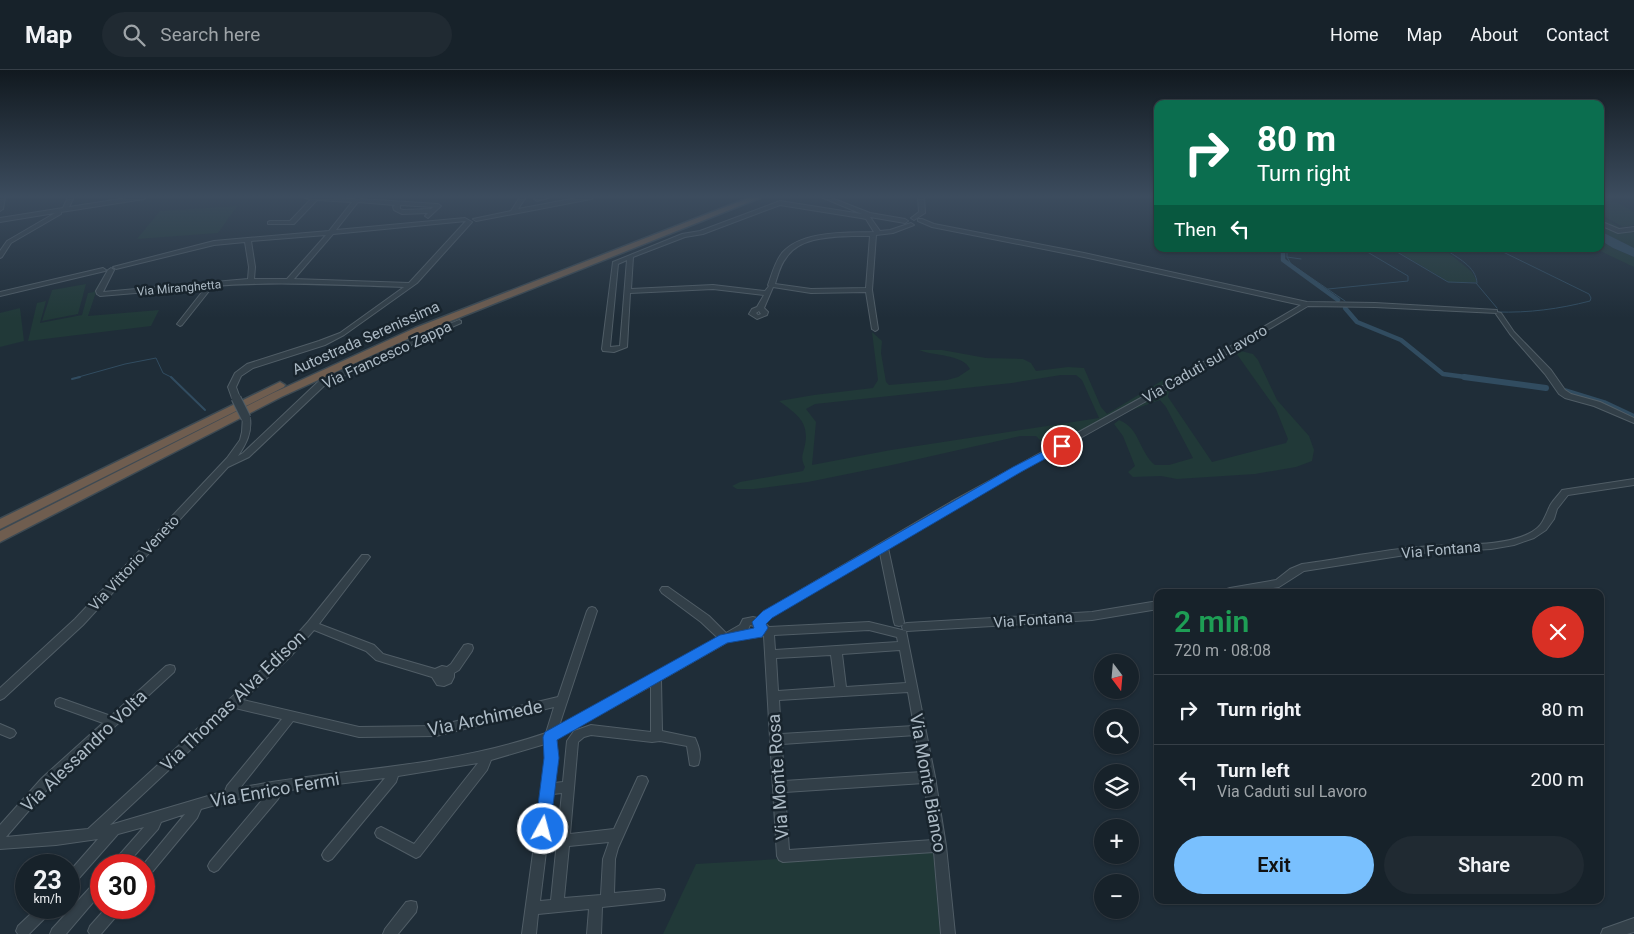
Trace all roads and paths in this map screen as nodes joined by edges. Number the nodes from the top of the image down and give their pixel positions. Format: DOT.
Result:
graph roads {
  1 [pos="16,237"];
  2 [pos="268,237"];
  3 [pos="326,237"];
  4 [pos="455,237"];
  5 [pos="642,237"];
  6 [pos="655,237"];
  7 [pos="678,237"];
  8 [pos="822,237"];
  9 [pos="876,237"];
  10 [pos="990,237"];
  11 [pos="248,239"];
  12 [pos="0,256"];
  13 [pos="630,256"];
  14 [pos="114,268"];
  15 [pos="251,281"];
  16 [pos="287,281"];
  17 [pos="211,285"];
  18 [pos="411,285"];
  19 [pos="771,285"];
  20 [pos="869,290"];
  21 [pos="628,292"];
  22 [pos="767,293"];
  23 [pos="0,294"];
  24 [pos="1307,304"];
  25 [pos="760,309"];
  26 [pos="459,322"];
  27 [pos="180,324"];
  28 [pos="876,330"];
  29 [pos="1634,421"];
  30 [pos="224,466"];
  31 [pos="1634,482"];
  32 [pos="0,524"];
  33 [pos="0,537"];
  34 [pos="883,547"];
  35 [pos="365,557"];
  36 [pos="1246,589"];
  37 [pos="665,590"];
  38 [pos="1154,606"];
  39 [pos="592,611"];
  40 [pos="312,625"];
  41 [pos="761,627"];
  42 [pos="900,628"];
  43 [pos="746,631"];
  44 [pos="724,638"];
  45 [pos="903,646"];
  46 [pos="468,648"];
  47 [pos="836,650"];
  48 [pos="771,654"];
  49 [pos="170,669"];
  50 [pos="654,678"];
  51 [pos="911,687"];
  52 [pos="840,691"];
  53 [pos="0,695"];
  54 [pos="772,696"];
  55 [pos="562,701"];
  56 [pos="60,703"];
  57 [pos="234,704"];
  58 [pos="290,717"];
  59 [pos="112,722"];
  60 [pos="920,730"];
  61 [pos="659,736"];
  62 [pos="550,737"];
  63 [pos="775,739"];
  64 [pos="486,756"];
  65 [pos="694,761"];
  66 [pos="394,771"];
  67 [pos="929,777"];
  68 [pos="642,781"];
  69 [pos="278,787"];
  70 [pos="568,787"];
  71 [pos="778,787"];
  72 [pos="548,789"];
  73 [pos="230,795"];
  74 [pos="198,805"];
  75 [pos="157,817"];
  76 [pos="114,830"];
  77 [pos="381,833"];
  78 [pos="0,834"];
  79 [pos="90,835"];
  80 [pos="617,835"];
  81 [pos="563,841"];
  82 [pos="0,843"];
  83 [pos="940,846"];
  84 [pos="128,854"];
  85 [pos="328,855"];
  86 [pos="155,860"];
  87 [pos="214,866"];
  88 [pos="80,869"];
  89 [pos="659,895"];
  90 [pos="90,896"];
  91 [pos="602,901"];
  92 [pos="557,905"];
  93 [pos="411,907"];
  94 [pos="533,908"];
  95 [pos="34,919"];
  96 [pos="104,919"];
  97 [pos="1634,926"];
  98 [pos="95,930"];
  99 [pos="23,931"];
  100 [pos="56,934"];
  101 [pos="390,934"];
  102 [pos="529,934"];
  103 [pos="594,934"];
  104 [pos="948,934"];
  105 [pos="1608,934"];
  1 -- 12 [label="street"];
  2 -- 11 [label="street"];
  3 -- 16 [label="street"];
  4 -- 18 [label="street"];
  5 -- 32 [label="highway, Autostrada Serenissima"];
  6 -- 33 [label="highway, Autostrada Serenissima"];
  7 -- 13 [label="street"];
  8 -- 19 [label="street"];
  9 -- 20 [label="street"];
  10 -- 24 [label="street"];
  11 -- 14 [label="street"];
  11 -- 15 [label="street"];
  13 -- 21 [label="street"];
  13 -- 21 [label="street"];
  14 -- 17 [label="street, Via Miranghetta"];
  14 -- 23 [label="street"];
  15 -- 16 [label="street, Via Miranghetta"];
  15 -- 17 [label="street, Via Miranghetta"];
  16 -- 18 [label="street, Via Miranghetta"];
  17 -- 27 [label="street"];
  18 -- 30 [label="street, Via Vittorio Veneto, bridge"];
  19 -- 20 [label="street"];
  19 -- 22 [label="street"];
  20 -- 28 [label="street"];
  21 -- 22 [label="street"];
  22 -- 25 [label="street"];
  24 -- 29 [label="street"];
  24 -- 34 [label="street, Via Caduti sul Lavoro"];
  26 -- 30 [label="street, Via Francesco Zappa"];
  30 -- 53 [label="street, Via Vittorio Veneto"];
  31 -- 36 [label="street, Via Fontana"];
  34 -- 41 [label="street, Via Caduti sul Lavoro"];
  34 -- 42 [label="street, Via Monte Bianco"];
  35 -- 40 [label="street, Via Thomas Alva Edison"];
  37 -- 44 [label="street"];
  38 -- 42 [label="street, Via Fontana"];
  39 -- 55 [label="street, Via Archimede"];
  40 -- 46 [label="street"];
  40 -- 57 [label="street, Via Thomas Alva Edison"];
  41 -- 42 [label="street, Via Fontana"];
  41 -- 43 [label="street, Via Fontana"];
  41 -- 48 [label="street, Via Monte Rosa"];
  42 -- 45 [label="street, Via Monte Bianco"];
  43 -- 44 [label="street"];
  44 -- 50 [label="street, Via Enrico Fermi"];
  45 -- 47 [label="street"];
  45 -- 51 [label="street, Via Monte Bianco"];
  47 -- 48 [label="street"];
  47 -- 52 [label="street"];
  48 -- 54 [label="street, Via Monte Rosa"];
  49 -- 59 [label="street, Via Alessandro Volta"];
  50 -- 61 [label="street"];
  50 -- 62 [label="street, Via Enrico Fermi"];
  51 -- 52 [label="street"];
  51 -- 60 [label="street, Via Monte Bianco"];
  52 -- 54 [label="street"];
  54 -- 63 [label="street, Via Monte Rosa"];
  55 -- 58 [label="street, Via Archimede"];
  55 -- 62 [label="street, Via Archimede"];
  56 -- 59 [label="street"];
  57 -- 58 [label="street, Via Archimede"];
  57 -- 79 [label="street, Via Thomas Alva Edison"];
  58 -- 73 [label="street"];
  59 -- 78 [label="street, Via Alessandro Volta"];
  60 -- 63 [label="street"];
  60 -- 67 [label="street, Via Monte Bianco"];
  61 -- 65 [label="street"];
  61 -- 70 [label="street"];
  62 -- 64 [label="street, Via Enrico Fermi"];
  62 -- 72 [label="street"];
  63 -- 71 [label="street, Via Monte Rosa"];
  64 -- 66 [label="street, Via Enrico Fermi"];
  64 -- 77 [label="street"];
  66 -- 69 [label="street, Via Enrico Fermi"];
  66 -- 85 [label="street"];
  67 -- 71 [label="street"];
  67 -- 83 [label="street, Via Monte Bianco"];
  68 -- 80 [label="street"];
  69 -- 73 [label="street, Via Enrico Fermi"];
  69 -- 87 [label="street"];
  70 -- 72 [label="street"];
  70 -- 81 [label="street"];
  71 -- 83 [label="street, Via Monte Rosa"];
  72 -- 94 [label="street"];
  73 -- 74 [label="street, Via Enrico Fermi"];
  74 -- 75 [label="street, Via Enrico Fermi"];
  74 -- 86 [label="street"];
  75 -- 76 [label="street, Via Enrico Fermi"];
  75 -- 84 [label="street"];
  76 -- 79 [label="street, Via Enrico Fermi"];
  76 -- 88 [label="street"];
  79 -- 82 [label="street, Via Enrico Fermi"];
  80 -- 81 [label="street"];
  80 -- 91 [label="street"];
  81 -- 92 [label="street"];
  83 -- 104 [label="street, Via Monte Bianco"];
  89 -- 91 [label="street"];
  90 -- 100 [label="street"];
  91 -- 92 [label="street"];
  91 -- 103 [label="street"];
  92 -- 94 [label="street"];
  93 -- 101 [label="street"];
  94 -- 102 [label="street"];
  95 -- 99 [label="street"];
  96 -- 98 [label="street"];
  97 -- 105 [label="street"];
}
